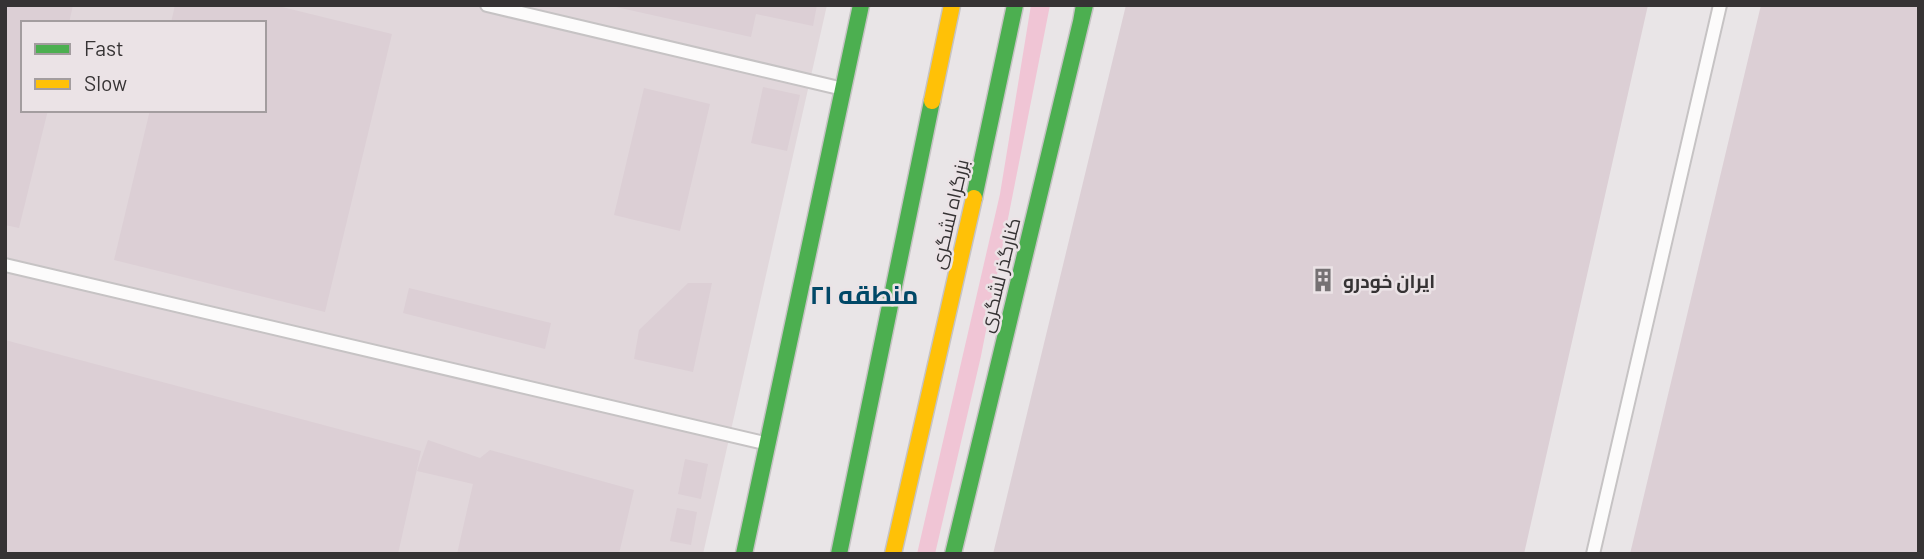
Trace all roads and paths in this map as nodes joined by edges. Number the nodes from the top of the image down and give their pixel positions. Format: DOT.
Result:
graph roads {
  1 [pos="487,5"];
  2 [pos="863,5"];
  3 [pos="952,5"];
  4 [pos="1015,5"];
  5 [pos="1084,5"];
  6 [pos="1720,5"];
  7 [pos="843,88"];
  8 [pos="5,265"];
  9 [pos="767,444"];
  10 [pos="744,554"];
  11 [pos="839,554"];
  12 [pos="892,554"];
  13 [pos="953,554"];
  14 [pos="1592,554"];
  1 -- 7 [label="lane"];
  2 -- 7 [label="main road"];
  3 -- 11 [label="main road, بزرگراه لشگری"];
  4 -- 12 [label="main road, بزرگراه لشگری"];
  5 -- 13 [label="main road, کنارگذر لشگری"];
  6 -- 14 [label="lane"];
  7 -- 9 [label="main road"];
  8 -- 9 [label="lane"];
  9 -- 10 [label="main road"];
}
